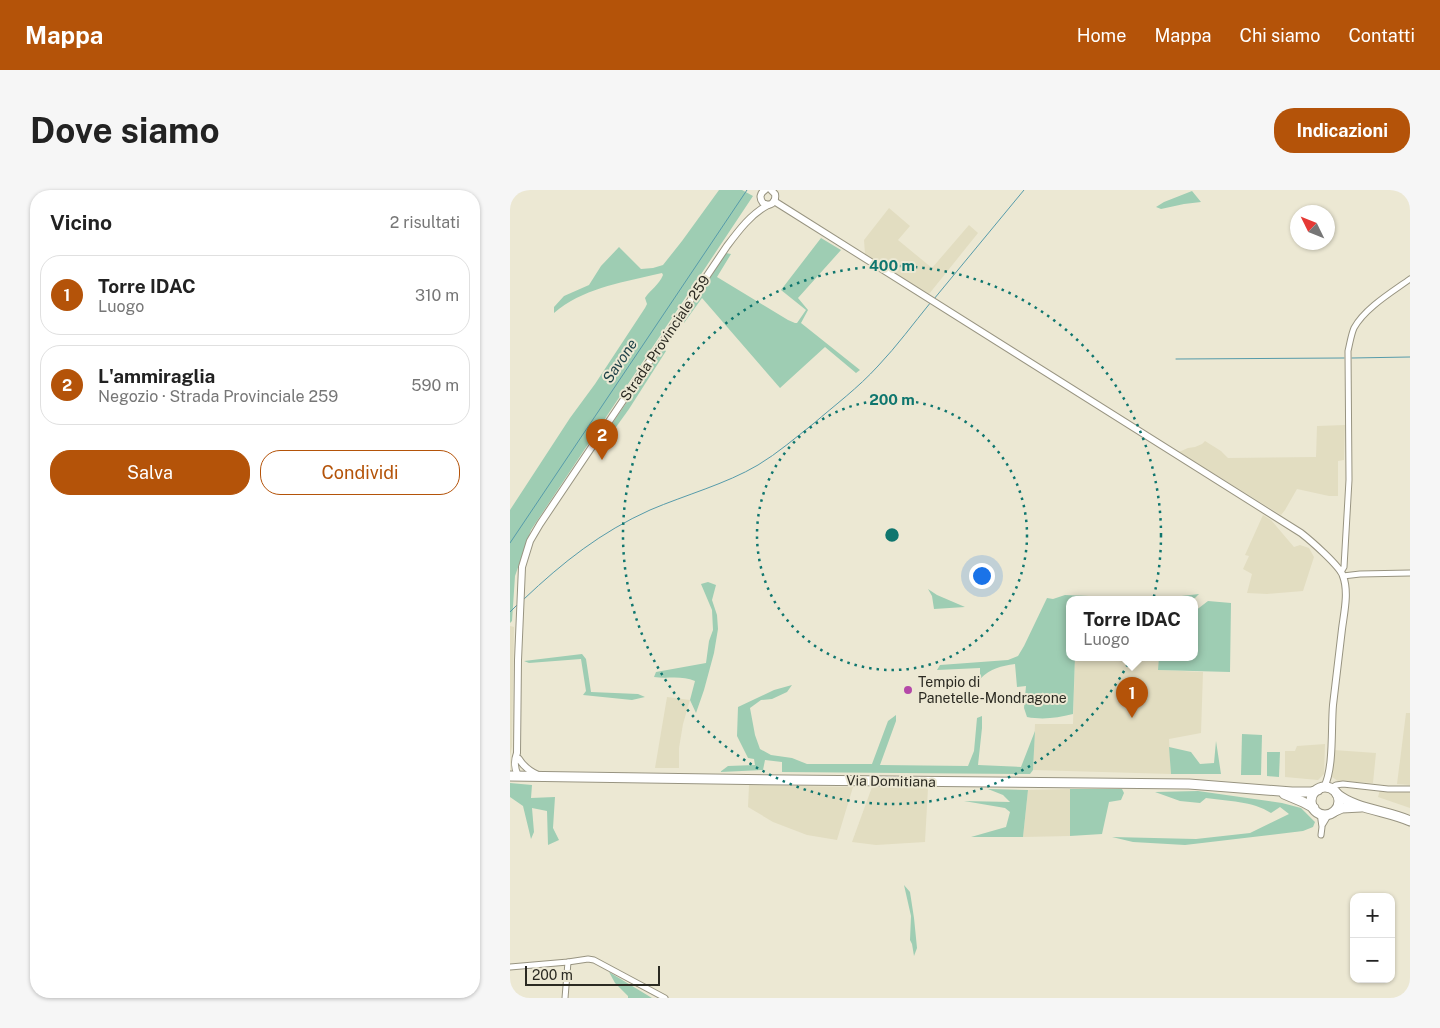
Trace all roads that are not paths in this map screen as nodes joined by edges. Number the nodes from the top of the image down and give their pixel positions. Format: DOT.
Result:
graph roads {
  1 [pos="774,191"];
  2 [pos="760,193"];
  3 [pos="771,203"];
  4 [pos="751,216"];
  5 [pos="1410,279"];
  6 [pos="1410,573"];
  7 [pos="1342,574"];
  8 [pos="515,760"];
  9 [pos="514,776"];
  10 [pos="539,776"];
  11 [pos="1327,788"];
  12 [pos="1410,789"];
  13 [pos="1272,791"];
  14 [pos="1367,808"];
  15 [pos="1324,812"];
  16 [pos="1410,821"];
  17 [pos="1321,835"];
  18 [pos="568,962"];
  19 [pos="510,967"];
  20 [pos="565,998"];
  21 [pos="665,998"];
  1 -- 3 [label="street"];
  2 -- 3 [label="street, Strada Provinciale 259"];
  2 -- 4 [label="street, Strada Provinciale 259"];
  3 -- 4 [label="street, Strada Provinciale 259"];
  3 -- 7 [label="street"];
  4 -- 8 [label="street, Strada Provinciale 259"];
  5 -- 7 [label="street"];
  6 -- 7 [label="street"];
  7 -- 11 [label="street"];
  8 -- 9 [label="street"];
  8 -- 10 [label="street"];
  9 -- 10 [label="main road, Via Domitiana"];
  10 -- 13 [label="main road, Via Domitiana"];
  11 -- 12 [label="street"];
  11 -- 13 [label="main road, Via Domitiana"];
  11 -- 14 [label="main road, Via Domitiana"];
  11 -- 15 [label="main road"];
  11 -- 15 [label="main road"];
  13 -- 15 [label="main road, Via Domitiana"];
  14 -- 15 [label="main road, Via Domitiana"];
  14 -- 16 [label="main road, Via Domitiana"];
  15 -- 17 [label="street"];
  18 -- 19 [label="street"];
  18 -- 20 [label="street"];
  18 -- 21 [label="street"];
}
